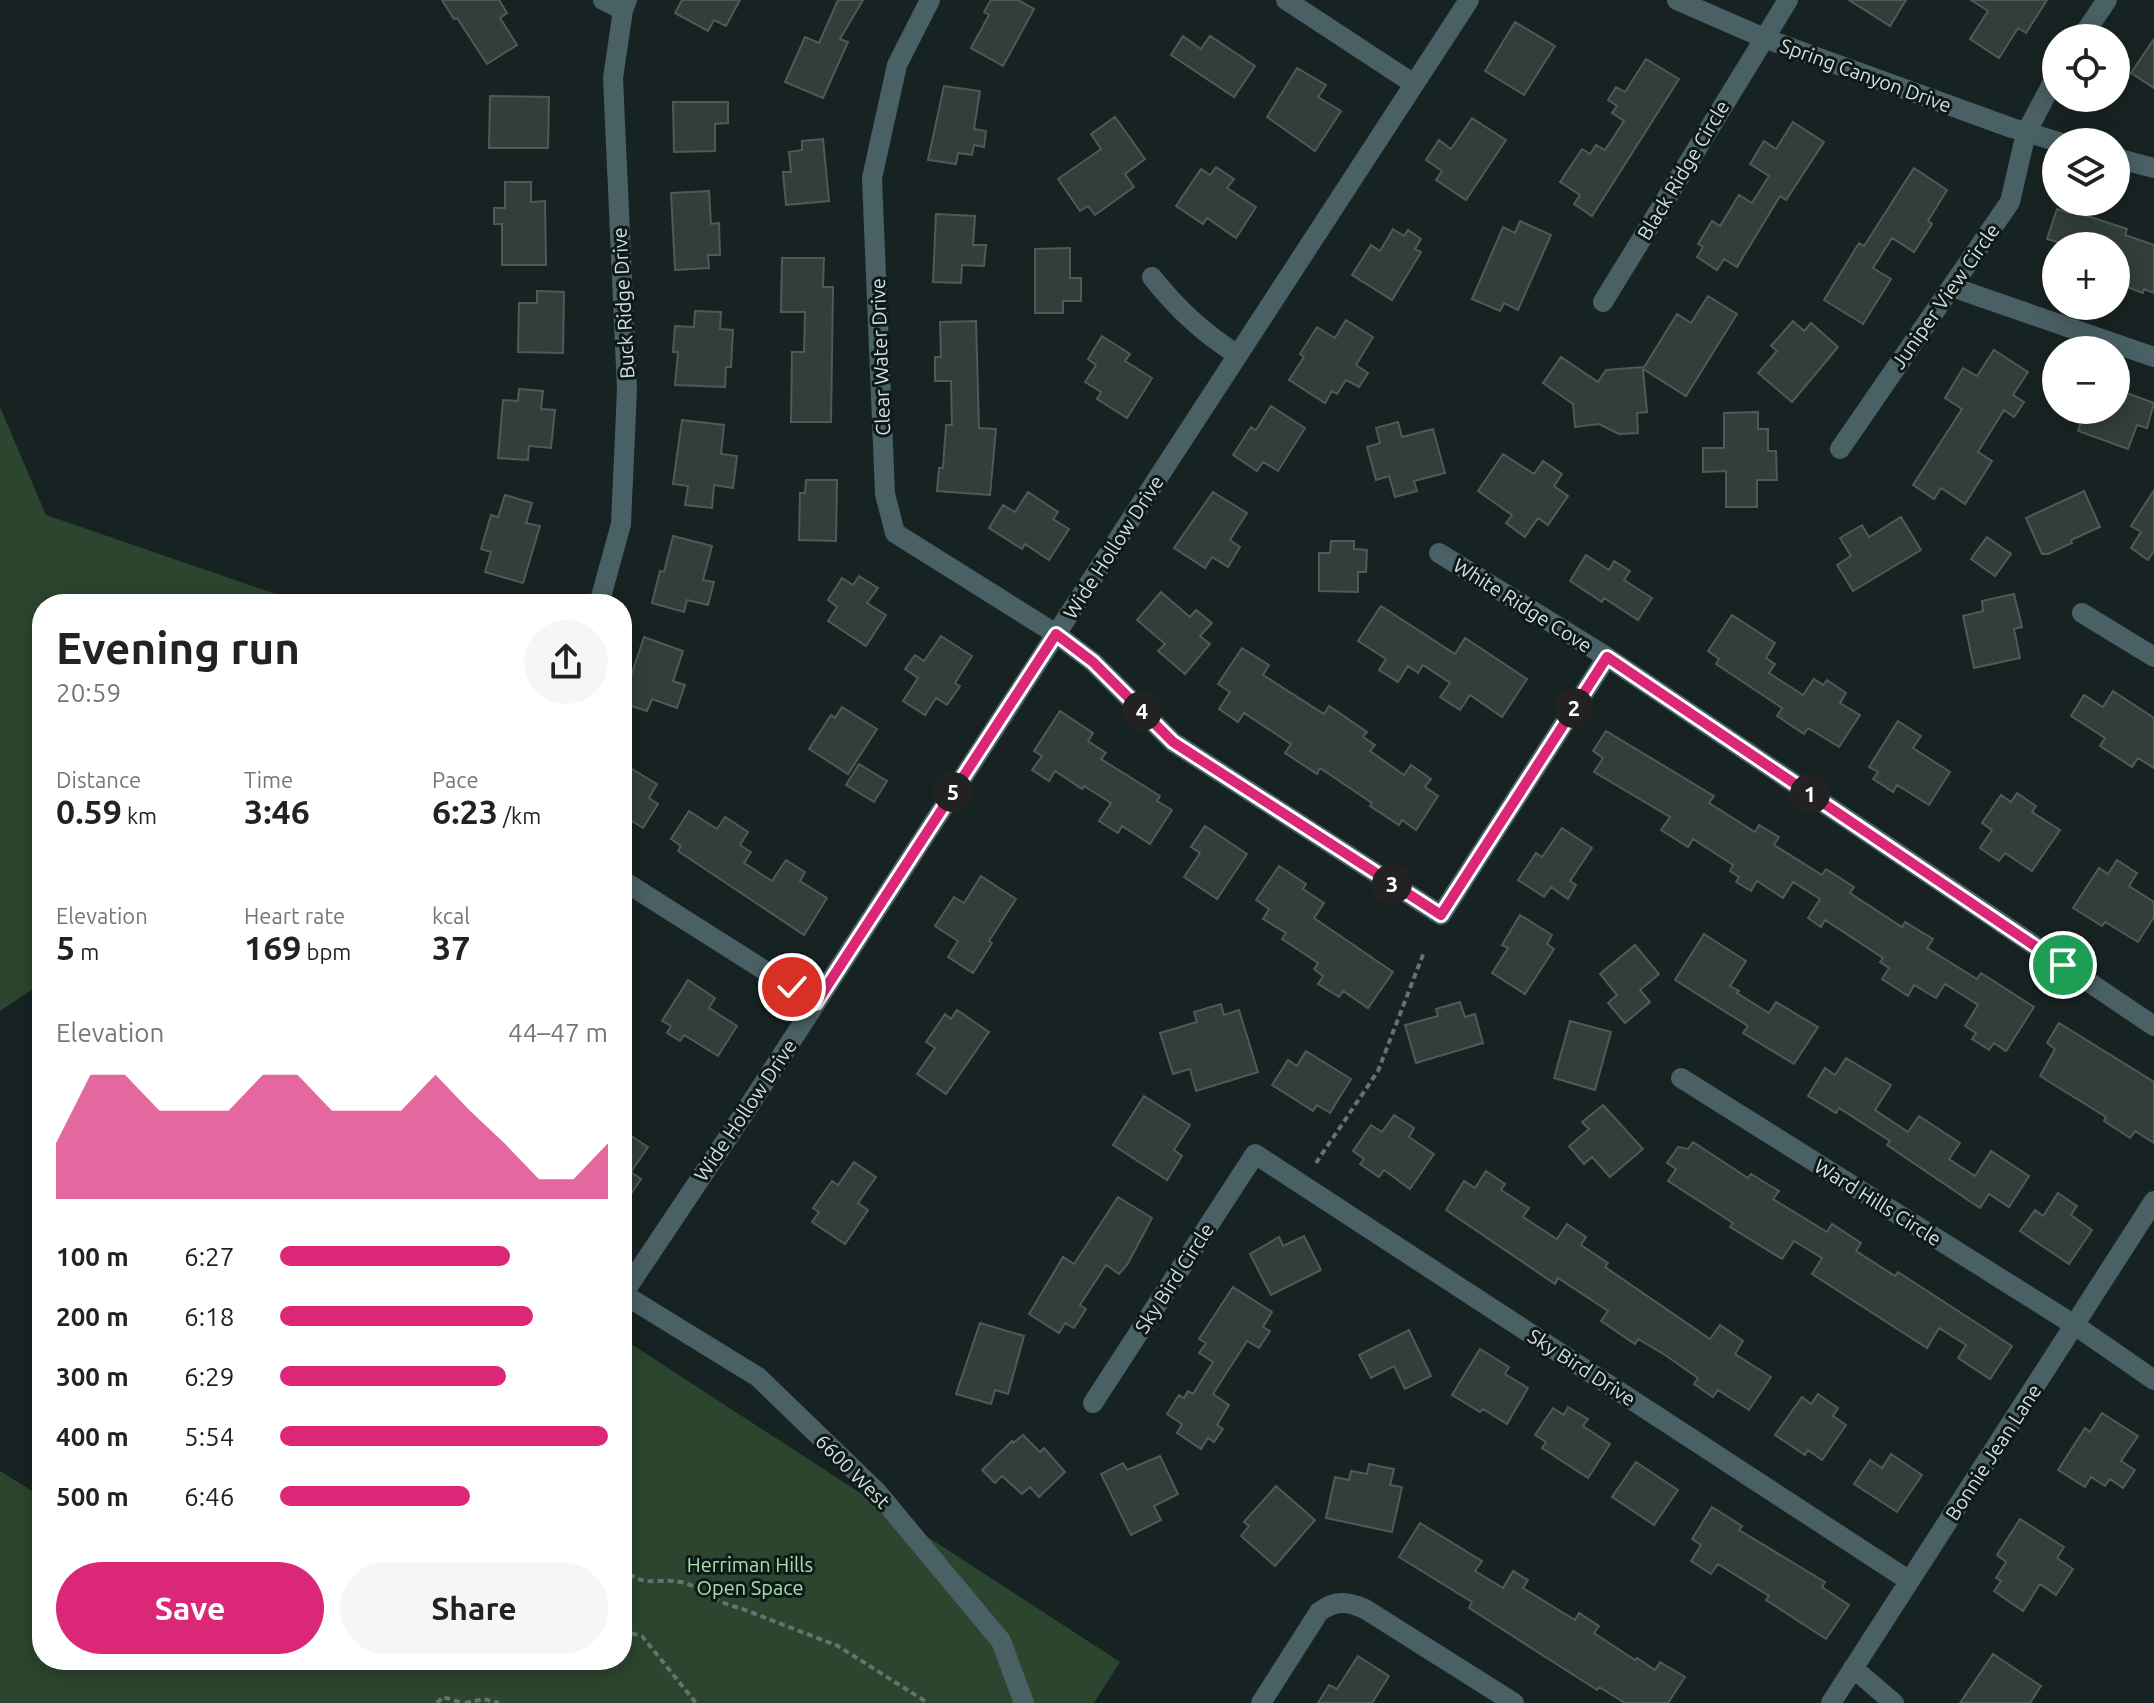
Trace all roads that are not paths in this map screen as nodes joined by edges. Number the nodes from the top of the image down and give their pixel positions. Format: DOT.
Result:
graph roads {
  1 [pos="603,0"];
  2 [pos="930,0"];
  3 [pos="1286,0"];
  4 [pos="1469,0"];
  5 [pos="1677,0"];
  6 [pos="1788,0"];
  7 [pos="2107,0"];
  8 [pos="625,5"];
  9 [pos="2091,24"];
  10 [pos="1764,38"];
  11 [pos="1414,84"];
  12 [pos="2042,103"];
  13 [pos="2026,133"];
  14 [pos="2042,137"];
  15 [pos="2130,162"];
  16 [pos="2154,168"];
  17 [pos="1152,277"];
  18 [pos="1952,287"];
  19 [pos="1603,302"];
  20 [pos="1238,355"];
  21 [pos="2154,357"];
  22 [pos="1840,449"];
  23 [pos="1439,553"];
  24 [pos="602,594"];
  25 [pos="2082,613"];
  26 [pos="1056,634"];
  27 [pos="1607,657"];
  28 [pos="2154,657"];
  29 [pos="632,886"];
  30 [pos="816,1003"];
  31 [pos="2154,1026"];
  32 [pos="1681,1078"];
  33 [pos="1255,1154"];
  34 [pos="2154,1201"];
  35 [pos="632,1280"];
  36 [pos="632,1300"];
  37 [pos="2076,1326"];
  38 [pos="2154,1380"];
  39 [pos="1093,1403"];
  40 [pos="1908,1580"];
  41 [pos="1853,1668"];
  42 [pos="1024,1703"];
  43 [pos="1261,1703"];
  44 [pos="1514,1703"];
  45 [pos="1831,1703"];
  46 [pos="1894,1703"];
  1 -- 8 [label="street"];
  2 -- 26 [label="street, Clear Water Drive"];
  3 -- 11 [label="street"];
  4 -- 11 [label="street, Wide Hollow Drive"];
  5 -- 10 [label="street, Spring Canyon Drive"];
  6 -- 10 [label="street, Black Ridge Circle"];
  7 -- 9 [label="street"];
  8 -- 24 [label="street, Buck Ridge Drive"];
  10 -- 13 [label="street, Spring Canyon Drive"];
  10 -- 19 [label="street, Black Ridge Circle"];
  11 -- 20 [label="street, Wide Hollow Drive"];
  12 -- 13 [label="street, Juniper View Circle"];
  13 -- 14 [label="street, Spring Canyon Drive"];
  13 -- 18 [label="street, Juniper View Circle"];
  15 -- 16 [label="street"];
  17 -- 20 [label="street"];
  18 -- 21 [label="street"];
  18 -- 22 [label="street, Juniper View Circle"];
  20 -- 26 [label="street, Wide Hollow Drive"];
  23 -- 27 [label="street, White Ridge Cove"];
  25 -- 28 [label="street"];
  26 -- 27 [label="street, Clear Water Drive"];
  26 -- 30 [label="street, Wide Hollow Drive"];
  27 -- 31 [label="street"];
  29 -- 30 [label="street"];
  30 -- 35 [label="street, Wide Hollow Drive"];
  32 -- 37 [label="street, Ward Hills Circle"];
  33 -- 39 [label="street, Sky Bird Circle"];
  33 -- 40 [label="street, Sky Bird Drive"];
  34 -- 37 [label="street, Bonnie Jean Lane"];
  36 -- 42 [label="street, 6600 West"];
  37 -- 38 [label="street, Ward Hills Circle"];
  37 -- 40 [label="street, Bonnie Jean Lane"];
  40 -- 41 [label="street, Bonnie Jean Lane"];
  41 -- 45 [label="street, Bonnie Jean Lane"];
  41 -- 46 [label="street"];
  43 -- 44 [label="street"];
}
